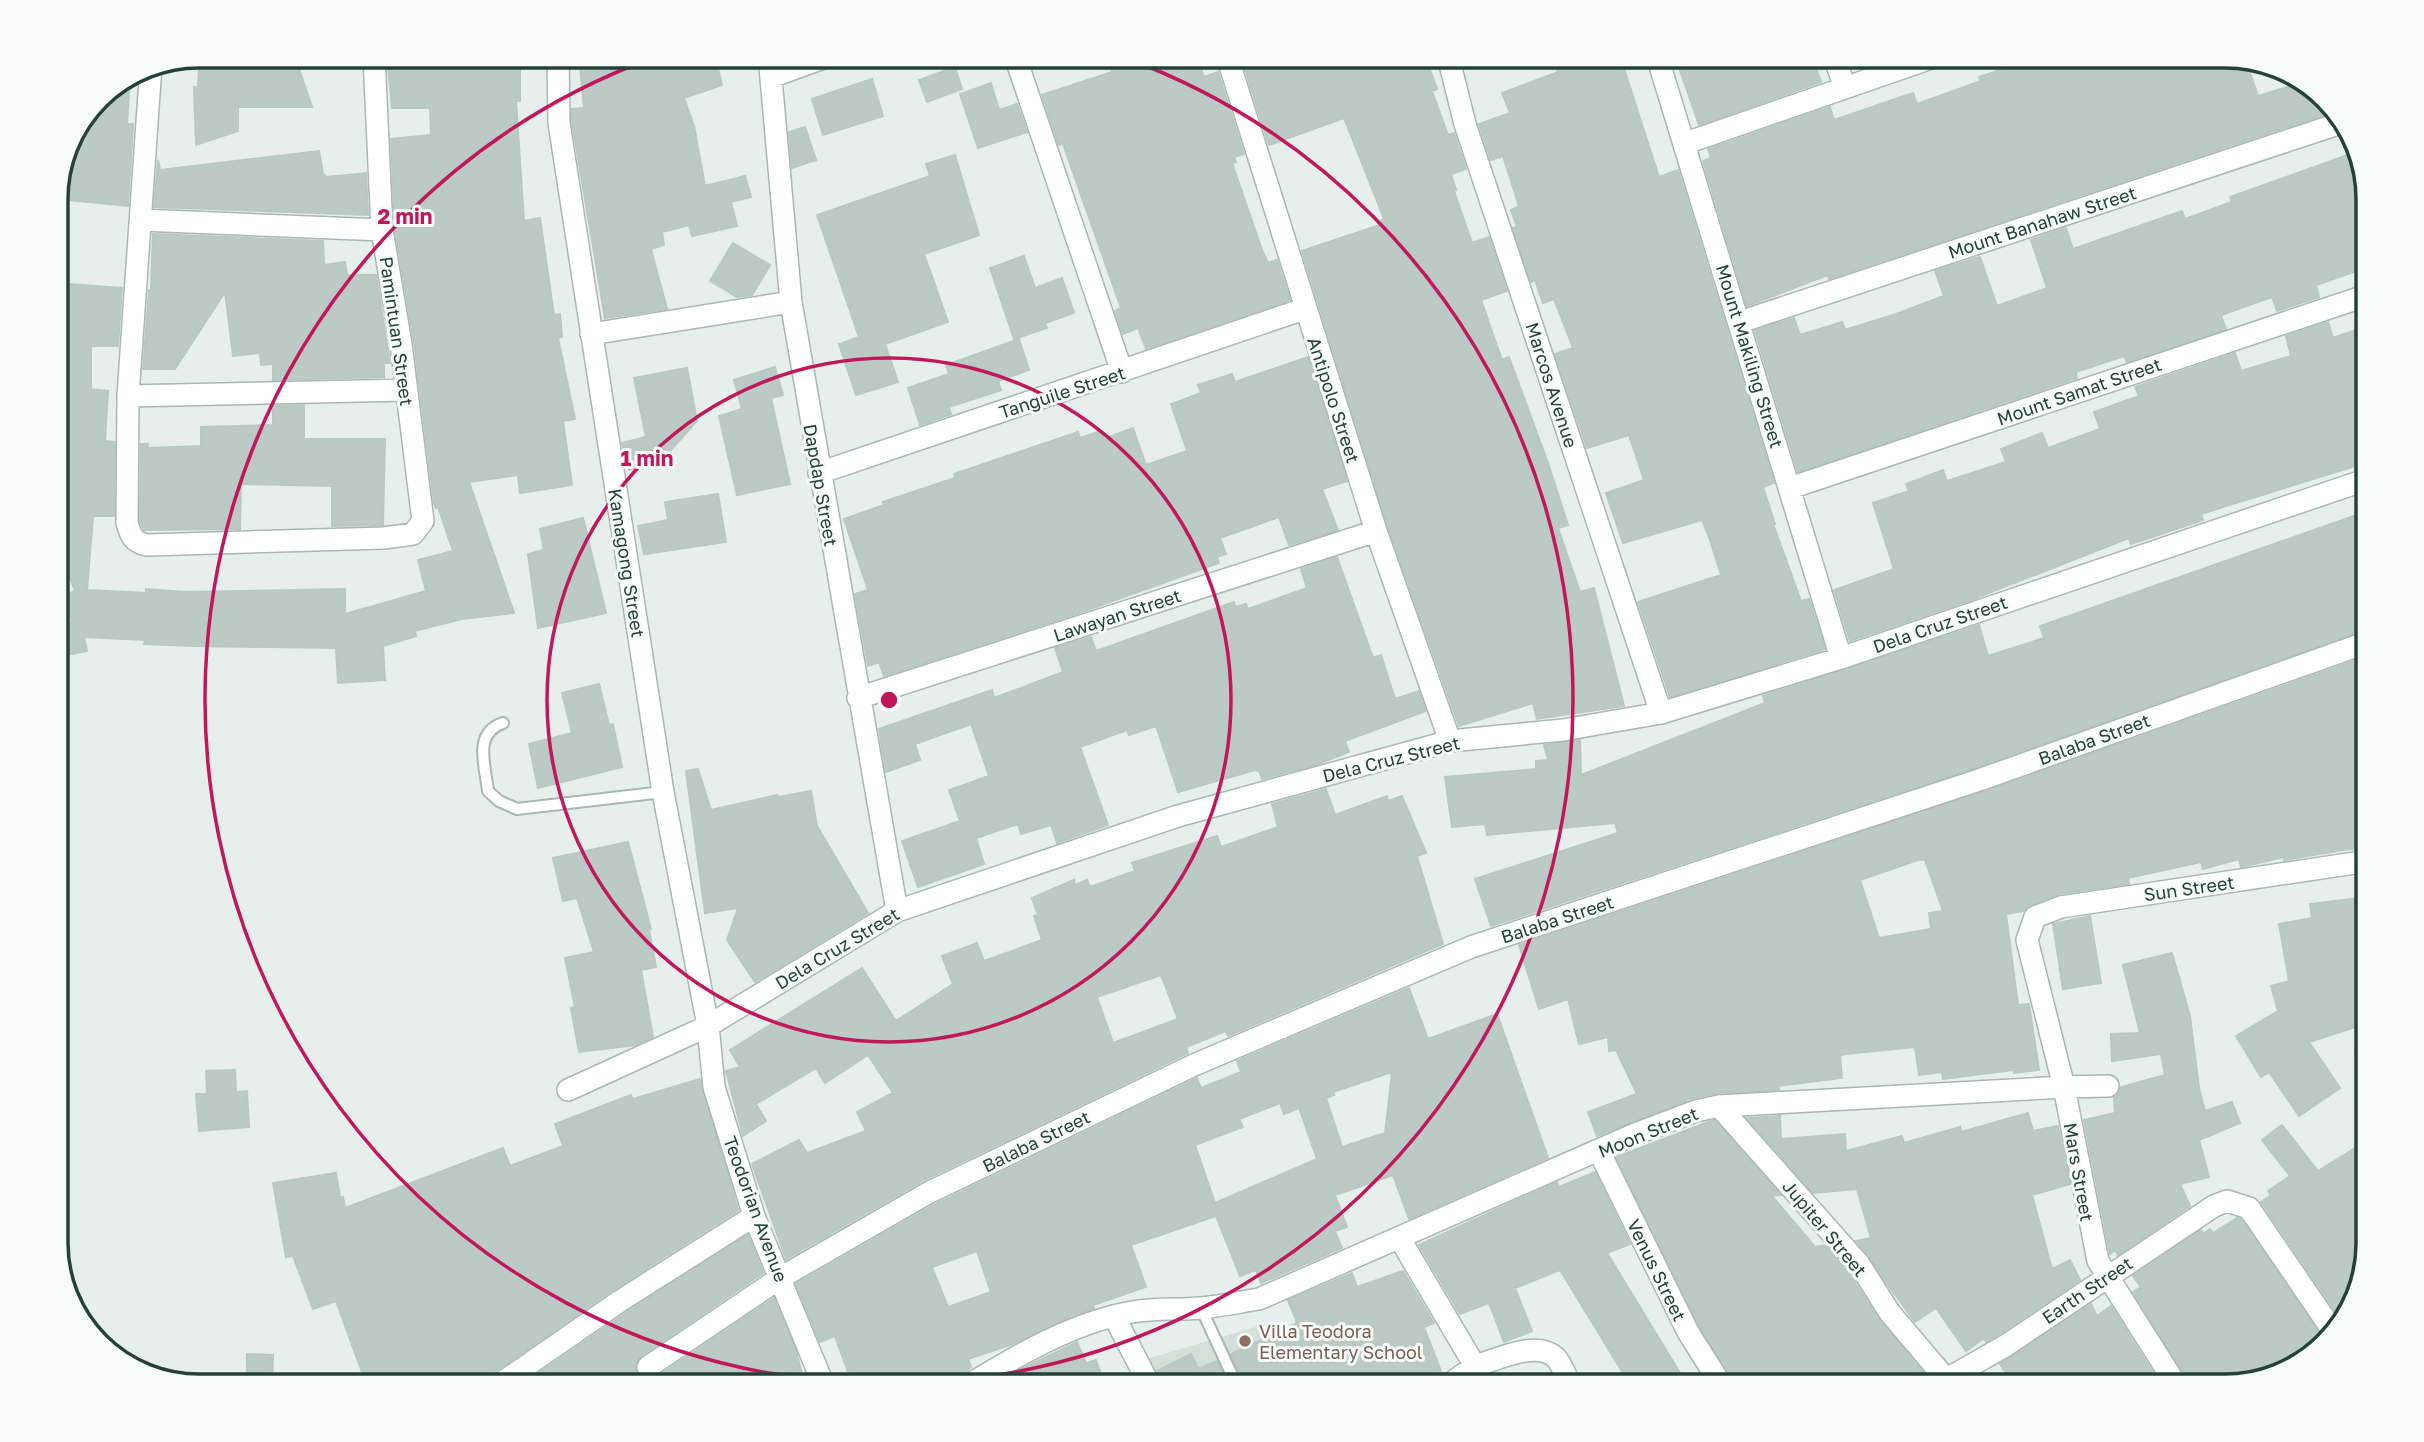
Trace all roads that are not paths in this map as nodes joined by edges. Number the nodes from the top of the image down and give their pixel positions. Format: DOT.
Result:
graph roads {
  1 [pos="1231,68"];
  2 [pos="1451,68"];
  3 [pos="1661,68"];
  4 [pos="1838,68"];
  5 [pos="1902,68"];
  6 [pos="375,69"];
  7 [pos="558,69"];
  8 [pos="770,69"];
  9 [pos="1019,69"];
  10 [pos="150,78"];
  11 [pos="1845,88"];
  12 [pos="2334,125"];
  13 [pos="1686,143"];
  14 [pos="141,220"];
  15 [pos="382,230"];
  16 [pos="2355,299"];
  17 [pos="790,302"];
  18 [pos="1304,309"];
  19 [pos="1740,322"];
  20 [pos="591,334"];
  21 [pos="1122,372"];
  22 [pos="406,390"];
  23 [pos="128,396"];
  24 [pos="819,473"];
  25 [pos="2355,483"];
  26 [pos="1790,488"];
  27 [pos="1376,531"];
  28 [pos="2355,646"];
  29 [pos="1842,658"];
  30 [pos="858,698"];
  31 [pos="1661,713"];
  32 [pos="503,723"];
  33 [pos="1450,741"];
  34 [pos="663,792"];
  35 [pos="2356,863"];
  36 [pos="897,911"];
  37 [pos="2027,940"];
  38 [pos="708,1026"];
  39 [pos="2108,1086"];
  40 [pos="2064,1087"];
  41 [pos="568,1090"];
  42 [pos="1719,1106"];
  43 [pos="1599,1151"];
  44 [pos="754,1216"];
  45 [pos="1400,1239"];
  46 [pos="780,1278"];
  47 [pos="2105,1278"];
  48 [pos="1201,1308"];
  49 [pos="1114,1316"];
  50 [pos="2328,1324"];
  51 [pos="1475,1366"];
  52 [pos="648,1367"];
  53 [pos="514,1374"];
  54 [pos="819,1374"];
  55 [pos="989,1374"];
  56 [pos="1144,1374"];
  57 [pos="1231,1374"];
  58 [pos="1464,1374"];
  59 [pos="1565,1374"];
  60 [pos="1714,1374"];
  61 [pos="1943,1374"];
  62 [pos="1962,1374"];
  63 [pos="2169,1374"];
  1 -- 18 [label="street, Antipolo Street"];
  2 -- 31 [label="street, Marcos Avenue"];
  3 -- 13 [label="street, Mount Makiling Street"];
  4 -- 11 [label="street"];
  5 -- 11 [label="street"];
  6 -- 15 [label="street, Pamintuan Street"];
  7 -- 20 [label="street, Kamagong Street"];
  8 -- 17 [label="street, Dapdap Street"];
  9 -- 21 [label="street"];
  10 -- 14 [label="street"];
  11 -- 13 [label="street"];
  12 -- 19 [label="street, Mount Banahaw Street"];
  13 -- 19 [label="street, Mount Makiling Street"];
  14 -- 15 [label="street"];
  14 -- 23 [label="street"];
  15 -- 22 [label="street, Pamintuan Street"];
  16 -- 26 [label="street, Mount Samat Street"];
  17 -- 20 [label="street"];
  17 -- 24 [label="street, Dapdap Street"];
  18 -- 21 [label="street, Tanguile Street"];
  18 -- 27 [label="street, Antipolo Street"];
  19 -- 26 [label="street, Mount Makiling Street"];
  20 -- 34 [label="street, Kamagong Street"];
  21 -- 24 [label="street, Tanguile Street"];
  22 -- 23 [label="street"];
  22 -- 23 [label="street, Pamintuan Street"];
  24 -- 30 [label="street, Dapdap Street"];
  25 -- 29 [label="street, Dela Cruz Street"];
  26 -- 29 [label="street, Mount Makiling Street"];
  27 -- 30 [label="street, Lawayan Street"];
  27 -- 33 [label="street, Antipolo Street"];
  28 -- 46 [label="street, Balaba Street"];
  29 -- 31 [label="street, Dela Cruz Street"];
  30 -- 36 [label="street, Dapdap Street"];
  31 -- 33 [label="street, Dela Cruz Street"];
  32 -- 34 [label="lane"];
  33 -- 36 [label="street, Dela Cruz Street"];
  34 -- 38 [label="street, Kamagong Street"];
  35 -- 37 [label="street, Sun Street"];
  36 -- 38 [label="street, Dela Cruz Street"];
  37 -- 40 [label="street, Mars Street"];
  38 -- 41 [label="street, Dela Cruz Street"];
  38 -- 44 [label="street, Teodorian Avenue"];
  39 -- 40 [label="street, Moon Street"];
  40 -- 42 [label="street, Moon Street"];
  40 -- 47 [label="street, Mars Street"];
  42 -- 43 [label="street, Moon Street"];
  42 -- 61 [label="street, Jupiter Street"];
  43 -- 45 [label="street, Moon Street"];
  43 -- 60 [label="street, Venus Street"];
  44 -- 46 [label="street, Teodorian Avenue"];
  44 -- 53 [label="street"];
  45 -- 48 [label="street, Moon Street"];
  45 -- 51 [label="street"];
  46 -- 52 [label="street, Balaba Street"];
  46 -- 54 [label="street, Teodorian Avenue"];
  47 -- 50 [label="street, Earth Street"];
  47 -- 62 [label="street, Earth Street"];
  47 -- 63 [label="street, Mars Street"];
  48 -- 49 [label="street, Moon Street"];
  48 -- 57 [label="lane"];
  49 -- 55 [label="street, Moon Street"];
  49 -- 56 [label="street"];
  51 -- 58 [label="street"];
  51 -- 59 [label="street"];
}
